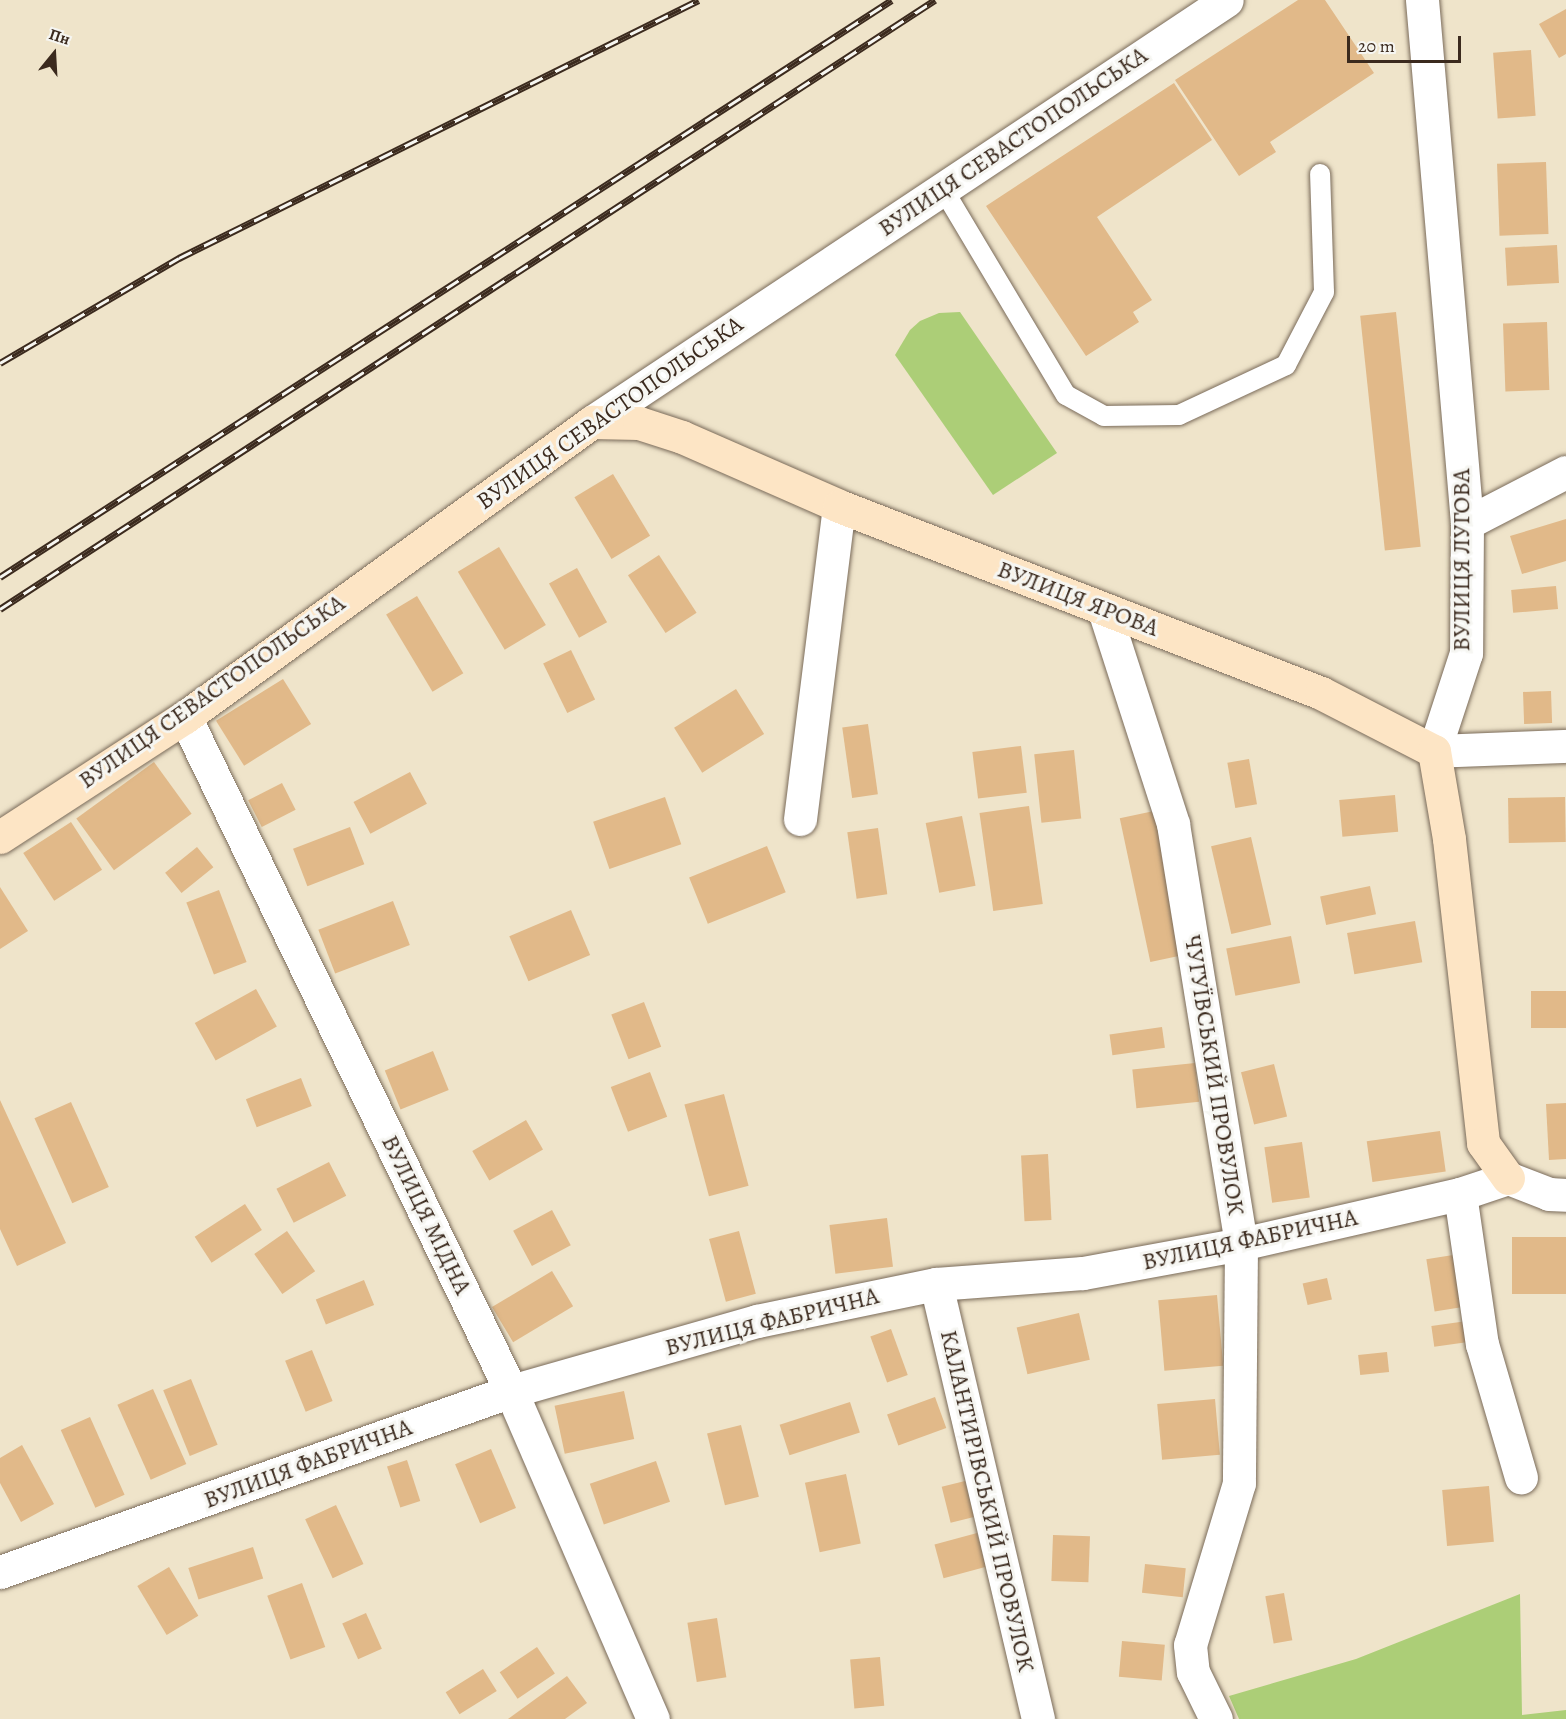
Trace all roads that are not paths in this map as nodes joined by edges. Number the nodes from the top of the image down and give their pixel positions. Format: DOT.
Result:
graph roads {
  1 [pos="1227,0"];
  2 [pos="1422,0"];
  3 [pos="1320,174"];
  4 [pos="943,189"];
  5 [pos="592,422"];
  6 [pos="1566,471"];
  7 [pos="839,506"];
  8 [pos="1467,523"];
  9 [pos="1104,610"];
  10 [pos="185,717"];
  11 [pos="1566,746"];
  12 [pos="1434,751"];
  13 [pos="800,819"];
  14 [pos="0,837"];
  15 [pos="1508,1178"];
  16 [pos="1460,1194"];
  17 [pos="1566,1195"];
  18 [pos="1241,1245"];
  19 [pos="936,1284"];
  20 [pos="511,1391"];
  21 [pos="1521,1477"];
  22 [pos="0,1572"];
  23 [pos="653,1719"];
  24 [pos="1038,1719"];
  25 [pos="1216,1719"];
  1 -- 4 [label="street, ВУЛИЦЯ СЕВАСТОПОЛЬСЬКА"];
  2 -- 8 [label="street, ВУЛИЦЯ ЛУГОВА"];
  3 -- 4 [label="lane"];
  4 -- 5 [label="street, ВУЛИЦЯ СЕВАСТОПОЛЬСЬКА"];
  5 -- 7 [label="street, ВУЛИЦЯ ЯРОВА"];
  5 -- 10 [label="street, ВУЛИЦЯ СЕВАСТОПОЛЬСЬКА"];
  6 -- 8 [label="street"];
  7 -- 9 [label="street, ВУЛИЦЯ ЯРОВА"];
  7 -- 13 [label="street"];
  8 -- 12 [label="street, ВУЛИЦЯ ЛУГОВА"];
  9 -- 12 [label="street, ВУЛИЦЯ ЯРОВА"];
  9 -- 18 [label="street, ЧУГУЇВСЬКИЙ ПРОВУЛОК"];
  10 -- 14 [label="street, ВУЛИЦЯ СЕВАСТОПОЛЬСЬКА"];
  10 -- 20 [label="street, ВУЛИЦЯ МІДНА"];
  11 -- 12 [label="street, ВУЛИЦЯ ЯРОВА"];
  12 -- 15 [label="street, ВУЛИЦЯ ЛУГОВА"];
  15 -- 16 [label="street, ВУЛИЦЯ ФАБРИЧНА"];
  15 -- 17 [label="street"];
  16 -- 18 [label="street, ВУЛИЦЯ ФАБРИЧНА"];
  16 -- 21 [label="street"];
  18 -- 19 [label="street, ВУЛИЦЯ ФАБРИЧНА"];
  18 -- 25 [label="street, ЧУГУЇВСЬКИЙ ПРОВУЛОК"];
  19 -- 20 [label="street, ВУЛИЦЯ ФАБРИЧНА"];
  19 -- 24 [label="street, КАЛАНТИРІВСЬКИЙ ПРОВУЛОК"];
  20 -- 22 [label="street, ВУЛИЦЯ ФАБРИЧНА"];
  20 -- 23 [label="street, ВУЛИЦЯ МІДНА"];
}
